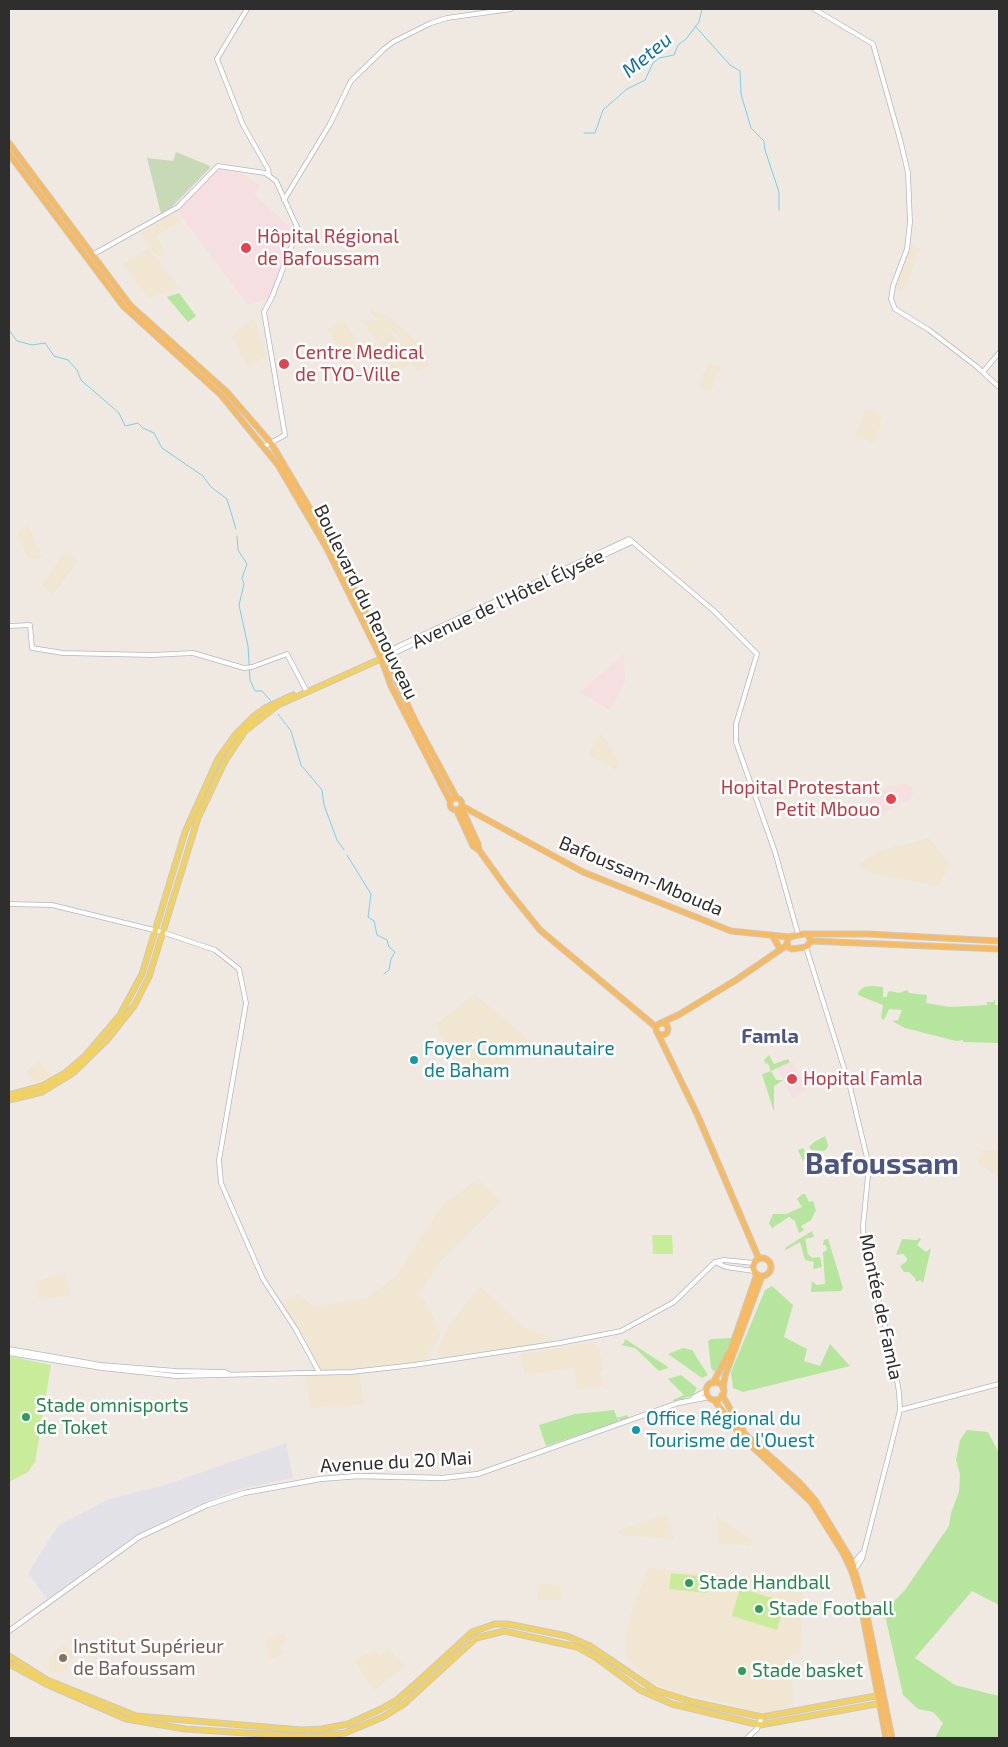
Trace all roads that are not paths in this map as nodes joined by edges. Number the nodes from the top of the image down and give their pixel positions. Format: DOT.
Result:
graph roads {
  1 [pos="246,9"];
  2 [pos="511,9"];
  3 [pos="814,9"];
  4 [pos="9,143"];
  5 [pos="11,155"];
  6 [pos="268,175"];
  7 [pos="284,200"];
  8 [pos="85,255"];
  9 [pos="92,255"];
  10 [pos="161,337"];
  11 [pos="999,354"];
  12 [pos="983,372"];
  13 [pos="999,387"];
  14 [pos="268,445"];
  15 [pos="9,626"];
  16 [pos="382,656"];
  17 [pos="306,691"];
  18 [pos="434,765"];
  19 [pos="456,797"];
  20 [pos="450,801"];
  21 [pos="460,809"];
  22 [pos="9,904"];
  23 [pos="155,931"];
  24 [pos="162,932"];
  25 [pos="798,934"];
  26 [pos="808,934"];
  27 [pos="841,934"];
  28 [pos="772,935"];
  29 [pos="905,936"];
  30 [pos="789,937"];
  31 [pos="963,939"];
  32 [pos="811,941"];
  33 [pos="841,941"];
  34 [pos="999,941"];
  35 [pos="905,944"];
  36 [pos="787,945"];
  37 [pos="806,947"];
  38 [pos="963,947"];
  39 [pos="780,949"];
  40 [pos="999,949"];
  41 [pos="680,1014"];
  42 [pos="658,1025"];
  43 [pos="668,1029"];
  44 [pos="658,1034"];
  45 [pos="665,1035"];
  46 [pos="666,1049"];
  47 [pos="9,1095"];
  48 [pos="9,1100"];
  49 [pos="761,1258"];
  50 [pos="714,1262"];
  51 [pos="754,1263"];
  52 [pos="758,1274"];
  53 [pos="9,1349"];
  54 [pos="9,1353"];
  55 [pos="128,1369"];
  56 [pos="319,1372"];
  57 [pos="713,1383"];
  58 [pos="999,1384"];
  59 [pos="723,1388"];
  60 [pos="706,1391"];
  61 [pos="722,1395"];
  62 [pos="692,1399"];
  63 [pos="711,1399"];
  64 [pos="900,1410"];
  65 [pos="738,1429"];
  66 [pos="853,1568"];
  67 [pos="9,1631"];
  68 [pos="9,1656"];
  69 [pos="9,1664"];
  70 [pos="881,1694"];
  71 [pos="883,1702"];
  72 [pos="762,1717"];
  73 [pos="760,1725"];
  74 [pos="747,1738"];
  75 [pos="886,1738"];
  76 [pos="892,1738"];
  1 -- 6 [label="street"];
  2 -- 7 [label="street"];
  3 -- 12 [label="street"];
  4 -- 9 [label="highway"];
  5 -- 8 [label="highway"];
  6 -- 7 [label="street"];
  6 -- 9 [label="street"];
  7 -- 14 [label="street"];
  8 -- 9 [label="street"];
  8 -- 10 [label="highway"];
  9 -- 10 [label="highway"];
  10 -- 14 [label="highway, Boulevard du Renouveau"];
  11 -- 12 [label="street"];
  12 -- 13 [label="street"];
  14 -- 16 [label="highway, Boulevard du Renouveau"];
  15 -- 17 [label="street"];
  16 -- 17 [label="main road"];
  16 -- 18 [label="highway, Boulevard du Renouveau"];
  16 -- 25 [label="street, Avenue de l'Hôtel Élysée"];
  17 -- 23 [label="main road"];
  17 -- 24 [label="main road"];
  18 -- 19 [label="highway, Boulevard du Renouveau"];
  18 -- 20 [label="highway, Boulevard du Renouveau"];
  19 -- 20 [label="highway"];
  19 -- 21 [label="highway, Boulevard du Renouveau"];
  20 -- 21 [label="highway, Boulevard du Renouveau"];
  21 -- 28 [label="highway, Bafoussam-Mbouda"];
  21 -- 42 [label="highway"];
  22 -- 23 [label="street"];
  23 -- 24 [label="street"];
  23 -- 47 [label="main road"];
  24 -- 48 [label="main road"];
  24 -- 56 [label="street"];
  25 -- 26 [label="highway"];
  25 -- 30 [label="highway"];
  26 -- 27 [label="highway"];
  26 -- 32 [label="highway"];
  27 -- 29 [label="highway"];
  27 -- 33 [label="highway"];
  28 -- 30 [label="highway, Bafoussam-Mbouda"];
  28 -- 39 [label="highway"];
  29 -- 31 [label="highway"];
  29 -- 35 [label="highway"];
  30 -- 36 [label="highway"];
  31 -- 34 [label="highway"];
  31 -- 38 [label="highway"];
  32 -- 33 [label="highway"];
  32 -- 37 [label="highway"];
  33 -- 35 [label="highway"];
  35 -- 38 [label="highway"];
  36 -- 37 [label="highway"];
  36 -- 39 [label="highway"];
  37 -- 64 [label="street, Montée de Famla"];
  38 -- 40 [label="highway"];
  39 -- 41 [label="highway"];
  41 -- 42 [label="highway"];
  41 -- 43 [label="highway"];
  42 -- 43 [label="highway"];
  42 -- 44 [label="highway"];
  43 -- 45 [label="highway"];
  44 -- 45 [label="highway"];
  44 -- 46 [label="highway"];
  45 -- 46 [label="highway"];
  46 -- 49 [label="highway"];
  49 -- 51 [label="highway"];
  49 -- 52 [label="highway"];
  50 -- 51 [label="street"];
  50 -- 52 [label="street"];
  50 -- 56 [label="street"];
  51 -- 52 [label="highway"];
  52 -- 57 [label="highway"];
  52 -- 59 [label="highway"];
  53 -- 55 [label="street"];
  54 -- 55 [label="street"];
  55 -- 56 [label="street"];
  57 -- 59 [label="highway"];
  57 -- 60 [label="highway"];
  58 -- 64 [label="street"];
  59 -- 61 [label="highway"];
  60 -- 62 [label="main road, Avenue du 20 Mai"];
  60 -- 63 [label="highway"];
  61 -- 63 [label="highway"];
  61 -- 65 [label="highway"];
  62 -- 63 [label="main road, Avenue du 20 Mai"];
  62 -- 67 [label="main road, Avenue du 20 Mai"];
  63 -- 65 [label="highway"];
  64 -- 66 [label="street, Montée de Famla"];
  65 -- 66 [label="highway"];
  66 -- 70 [label="highway"];
  68 -- 72 [label="main road"];
  69 -- 73 [label="main road"];
  70 -- 71 [label="highway"];
  70 -- 72 [label="main road"];
  71 -- 73 [label="main road"];
  71 -- 75 [label="highway"];
  71 -- 76 [label="highway"];
  72 -- 73 [label="street"];
  73 -- 74 [label="street"];
}
